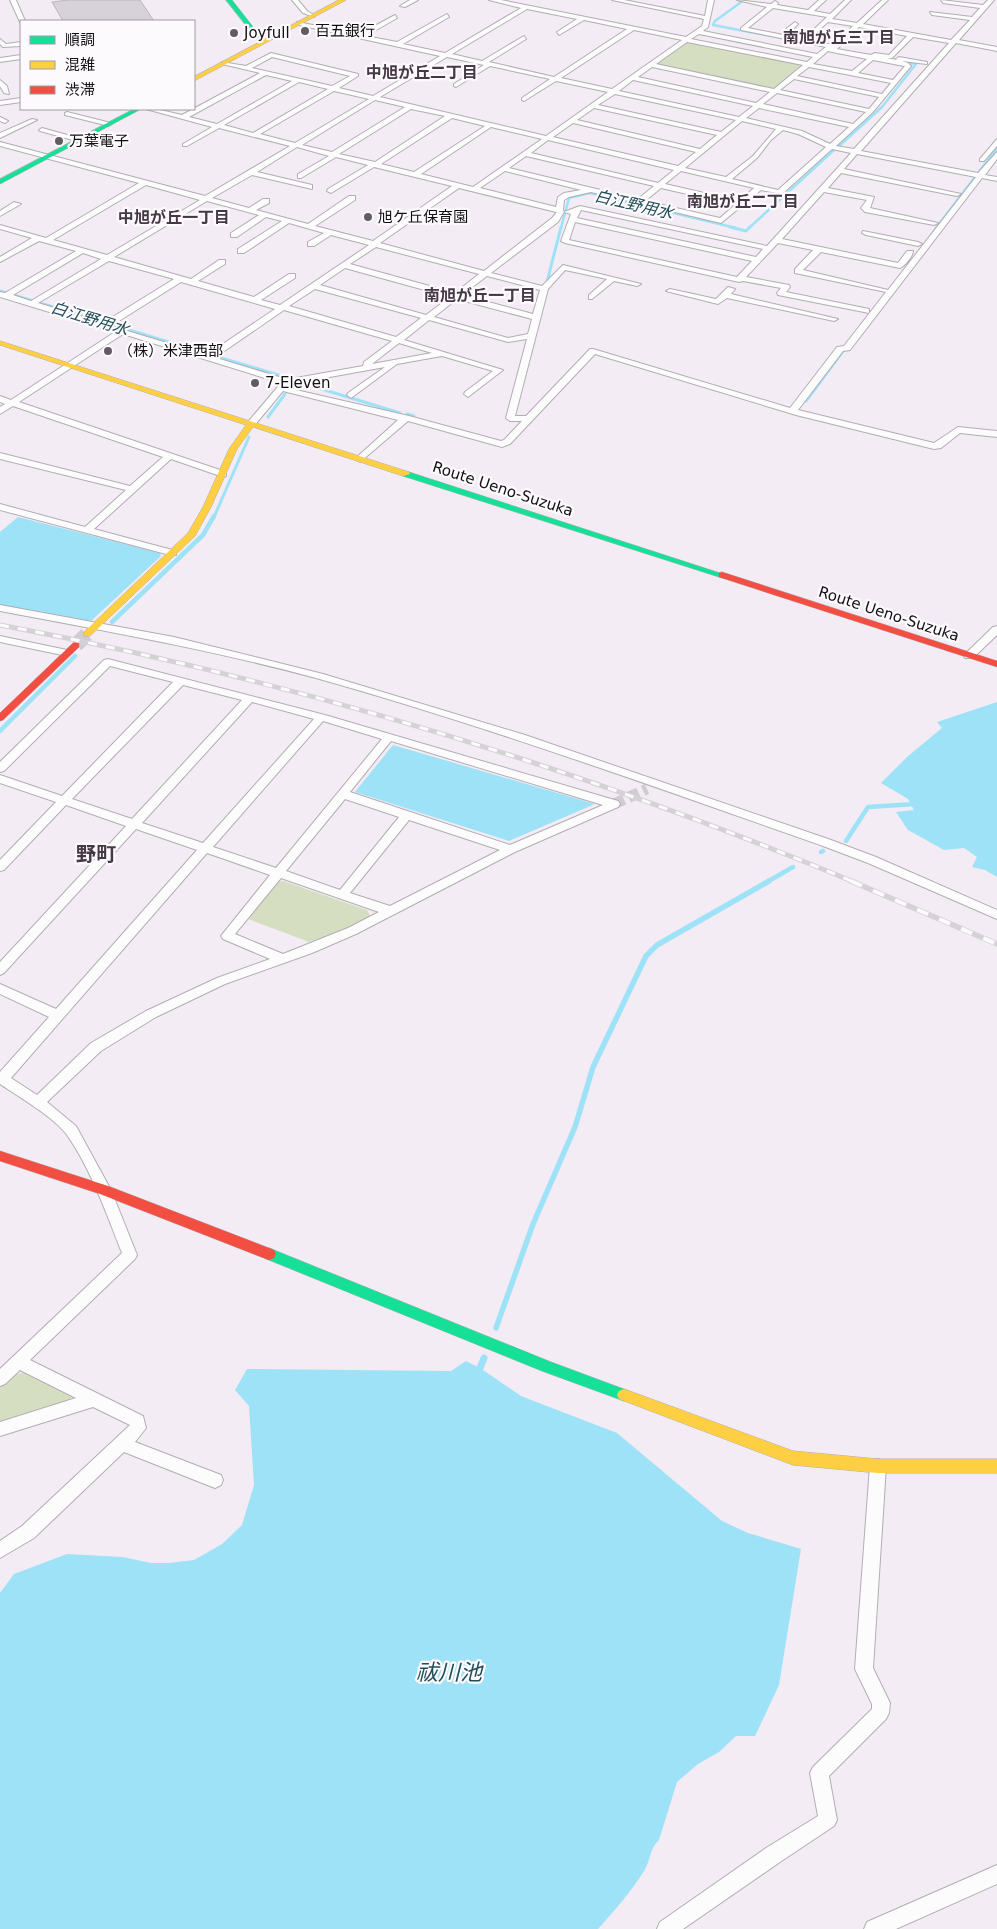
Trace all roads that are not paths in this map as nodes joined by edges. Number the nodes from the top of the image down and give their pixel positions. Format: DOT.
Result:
graph roads {
  1 [pos="229,0"];
  2 [pos="295,0"];
  3 [pos="343,0"];
  4 [pos="415,0"];
  5 [pos="492,0"];
  6 [pos="535,0"];
  7 [pos="615,0"];
  8 [pos="711,0"];
  9 [pos="778,0"];
  10 [pos="823,0"];
  11 [pos="848,0"];
  12 [pos="885,0"];
  13 [pos="943,0"];
  14 [pos="991,0"];
  15 [pos="743,1"];
  16 [pos="11,3"];
  17 [pos="403,6"];
  18 [pos="772,6"];
  19 [pos="525,7"];
  20 [pos="984,7"];
  21 [pos="809,12"];
  22 [pos="932,13"];
  23 [pos="312,16"];
  24 [pos="447,16"];
  25 [pos="395,17"];
  26 [pos="583,18"];
  27 [pos="706,18"];
  28 [pos="829,18"];
  29 [pos="973,19"];
  30 [pos="21,20"];
  31 [pos="298,23"];
  32 [pos="795,24"];
  33 [pos="858,26"];
  34 [pos="633,28"];
  35 [pos="697,32"];
  36 [pos="559,33"];
  37 [pos="911,35"];
  38 [pos="360,37"];
  39 [pos="524,38"];
  40 [pos="686,40"];
  41 [pos="0,41"];
  42 [pos="262,42"];
  43 [pos="953,42"];
  44 [pos="20,44"];
  45 [pos="397,45"];
  46 [pos="765,45"];
  47 [pos="834,48"];
  48 [pos="997,49"];
  49 [pos="754,53"];
  50 [pos="444,55"];
  51 [pos="818,56"];
  52 [pos="874,56"];
  53 [pos="20,57"];
  54 [pos="890,57"];
  55 [pos="0,60"];
  56 [pos="224,63"];
  57 [pos="925,63"];
  58 [pos="486,64"];
  59 [pos="650,65"];
  60 [pos="808,65"];
  61 [pos="247,68"];
  62 [pos="265,72"];
  63 [pos="853,74"];
  64 [pos="195,78"];
  65 [pos="631,78"];
  66 [pos="792,78"];
  67 [pos="555,79"];
  68 [pos="298,80"];
  69 [pos="0,82"];
  70 [pos="895,82"];
  71 [pos="456,85"];
  72 [pos="333,88"];
  73 [pos="775,91"];
  74 [pos="613,92"];
  75 [pos="7,93"];
  76 [pos="884,96"];
  77 [pos="374,98"];
  78 [pos="524,99"];
  79 [pos="20,100"];
  80 [pos="0,103"];
  81 [pos="758,105"];
  82 [pos="411,106"];
  83 [pos="593,106"];
  84 [pos="136,110"];
  85 [pos="153,110"];
  86 [pos="871,111"];
  87 [pos="67,114"];
  88 [pos="450,116"];
  89 [pos="183,117"];
  90 [pos="740,119"];
  91 [pos="34,120"];
  92 [pos="571,121"];
  93 [pos="109,124"];
  94 [pos="490,125"];
  95 [pos="217,126"];
  96 [pos="854,126"];
  97 [pos="781,128"];
  98 [pos="42,130"];
  99 [pos="722,134"];
  100 [pos="254,135"];
  101 [pos="0,136"];
  102 [pos="547,138"];
  103 [pos="80,140"];
  104 [pos="997,141"];
  105 [pos="0,144"];
  106 [pos="184,145"];
  107 [pos="296,145"];
  108 [pos="831,147"];
  109 [pos="701,151"];
  110 [pos="856,152"];
  111 [pos="334,154"];
  112 [pos="526,154"];
  113 [pos="997,154"];
  114 [pos="49,157"];
  115 [pos="374,164"];
  116 [pos="503,169"];
  117 [pos="679,169"];
  118 [pos="839,170"];
  119 [pos="250,172"];
  120 [pos="416,174"];
  121 [pos="976,175"];
  122 [pos="301,176"];
  123 [pos="997,179"];
  124 [pos="727,180"];
  125 [pos="0,182"];
  126 [pos="146,182"];
  127 [pos="458,185"];
  128 [pos="659,185"];
  129 [pos="309,187"];
  130 [pos="759,188"];
  131 [pos="475,189"];
  132 [pos="822,189"];
  133 [pos="590,190"];
  134 [pos="331,191"];
  135 [pos="957,194"];
  136 [pos="204,198"];
  137 [pos="352,198"];
  138 [pos="266,201"];
  139 [pos="640,201"];
  140 [pos="18,204"];
  141 [pos="741,204"];
  142 [pos="250,211"];
  143 [pos="560,211"];
  144 [pos="0,214"];
  145 [pos="265,215"];
  146 [pos="574,216"];
  147 [pos="288,221"];
  148 [pos="934,223"];
  149 [pos="309,226"];
  150 [pos="0,227"];
  151 [pos="672,228"];
  152 [pos="15,231"];
  153 [pos="330,232"];
  154 [pos="866,233"];
  155 [pos="8,235"];
  156 [pos="234,235"];
  157 [pos="43,239"];
  158 [pos="662,239"];
  159 [pos="776,240"];
  160 [pos="311,244"];
  161 [pos="374,244"];
  162 [pos="918,244"];
  163 [pos="656,246"];
  164 [pos="767,248"];
  165 [pos="820,249"];
  166 [pos="83,250"];
  167 [pos="241,251"];
  168 [pos="650,252"];
  169 [pos="109,257"];
  170 [pos="644,259"];
  171 [pos="0,260"];
  172 [pos="757,260"];
  173 [pos="222,262"];
  174 [pos="344,265"];
  175 [pos="486,274"];
  176 [pos="292,276"];
  177 [pos="180,279"];
  178 [pos="612,279"];
  179 [pos="740,279"];
  180 [pos="192,282"];
  181 [pos="637,284"];
  182 [pos="314,286"];
  183 [pos="545,287"];
  184 [pos="884,290"];
  185 [pos="670,291"];
  186 [pos="6,295"];
  187 [pos="726,295"];
  188 [pos="457,296"];
  189 [pos="592,297"];
  190 [pos="255,300"];
  191 [pos="34,302"];
  192 [pos="282,308"];
  193 [pos="866,311"];
  194 [pos="427,318"];
  195 [pos="537,318"];
  196 [pos="834,319"];
  197 [pos="106,325"];
  198 [pos="121,332"];
  199 [pos="532,335"];
  200 [pos="397,341"];
  201 [pos="0,343"];
  202 [pos="217,352"];
  203 [pos="442,353"];
  204 [pos="398,362"];
  205 [pos="67,365"];
  206 [pos="368,367"];
  207 [pos="286,390"];
  208 [pos="468,394"];
  209 [pos="350,395"];
  210 [pos="0,399"];
  211 [pos="10,403"];
  212 [pos="793,410"];
  213 [pos="0,411"];
  214 [pos="404,419"];
  215 [pos="528,419"];
  216 [pos="251,424"];
  217 [pos="997,434"];
  218 [pos="0,456"];
  219 [pos="169,456"];
  220 [pos="360,459"];
  221 [pos="223,474"];
  222 [pos="132,489"];
  223 [pos="0,507"];
  224 [pos="87,530"];
  225 [pos="173,553"];
  226 [pos="0,608"];
  227 [pos="97,625"];
  228 [pos="997,629"];
  229 [pos="87,634"];
  230 [pos="0,639"];
  231 [pos="72,649"];
  232 [pos="969,656"];
  233 [pos="997,664"];
  234 [pos="180,680"];
  235 [pos="250,698"];
  236 [pos="321,717"];
  237 [pos="0,718"];
  238 [pos="389,738"];
  239 [pos="0,768"];
  240 [pos="0,779"];
  241 [pos="343,794"];
  242 [pos="64,801"];
  243 [pos="407,815"];
  244 [pos="134,824"];
  245 [pos="206,849"];
  246 [pos="511,850"];
  247 [pos="0,867"];
  248 [pos="278,874"];
  249 [pos="342,895"];
  250 [pos="390,911"];
  251 [pos="997,915"];
  252 [pos="283,959"];
  253 [pos="0,970"];
  254 [pos="0,989"];
  255 [pos="58,1016"];
  256 [pos="2,1078"];
  257 [pos="38,1102"];
  258 [pos="0,1156"];
  259 [pos="104,1190"];
  260 [pos="19,1362"];
  261 [pos="0,1379"];
  262 [pos="92,1400"];
  263 [pos="0,1429"];
  264 [pos="122,1444"];
  265 [pos="878,1466"];
  266 [pos="997,1466"];
  267 [pos="215,1480"];
  268 [pos="28,1532"];
  269 [pos="0,1541"];
  270 [pos="0,1550"];
  271 [pos="997,1874"];
  272 [pos="667,1929"];
  273 [pos="874,1929"];
  1 -- 42 [label="main road"];
  2 -- 23 [label="street"];
  3 -- 23 [label="main road"];
  4 -- 17 [label="street"];
  5 -- 19 [label="street"];
  6 -- 19 [label="street"];
  7 -- 27 [label="street"];
  8 -- 27 [label="street"];
  9 -- 18 [label="street"];
  10 -- 21 [label="street"];
  11 -- 28 [label="street"];
  12 -- 33 [label="street"];
  13 -- 20 [label="street"];
  14 -- 20 [label="street"];
  15 -- 18 [label="street"];
  16 -- 30 [label="street"];
  18 -- 21 [label="street"];
  18 -- 47 [label="street"];
  19 -- 26 [label="street"];
  19 -- 50 [label="street"];
  20 -- 29 [label="street"];
  21 -- 28 [label="street"];
  22 -- 29 [label="street"];
  23 -- 31 [label="main road"];
  24 -- 45 [label="street"];
  25 -- 38 [label="street"];
  26 -- 34 [label="street"];
  26 -- 36 [label="street"];
  27 -- 35 [label="street"];
  28 -- 32 [label="street"];
  28 -- 33 [label="street"];
  29 -- 43 [label="street"];
  31 -- 38 [label="street"];
  31 -- 42 [label="main road"];
  33 -- 37 [label="street"];
  33 -- 47 [label="street"];
  34 -- 40 [label="street"];
  34 -- 67 [label="street"];
  35 -- 40 [label="street"];
  35 -- 46 [label="street"];
  37 -- 43 [label="street"];
  37 -- 54 [label="street"];
  38 -- 45 [label="street"];
  39 -- 58 [label="street"];
  40 -- 49 [label="street"];
  40 -- 59 [label="street"];
  41 -- 44 [label="street"];
  42 -- 56 [label="main road"];
  43 -- 48 [label="street"];
  43 -- 110 [label="street"];
  45 -- 50 [label="street"];
  46 -- 49 [label="street"];
  46 -- 51 [label="street"];
  47 -- 51 [label="street"];
  47 -- 52 [label="street"];
  49 -- 60 [label="street"];
  50 -- 58 [label="street"];
  50 -- 77 [label="street"];
  51 -- 60 [label="street"];
  52 -- 54 [label="street"];
  52 -- 63 [label="street"];
  52 -- 70 [label="street"];
  53 -- 55 [label="street"];
  54 -- 57 [label="street"];
  56 -- 61 [label="street"];
  56 -- 64 [label="main road"];
  58 -- 67 [label="street"];
  58 -- 71 [label="street"];
  59 -- 65 [label="street"];
  59 -- 73 [label="street"];
  60 -- 63 [label="street"];
  60 -- 66 [label="street"];
  61 -- 62 [label="street"];
  61 -- 72 [label="street"];
  62 -- 68 [label="street"];
  62 -- 89 [label="street"];
  63 -- 70 [label="street"];
  65 -- 74 [label="street"];
  65 -- 81 [label="street"];
  66 -- 73 [label="street"];
  66 -- 76 [label="street"];
  67 -- 74 [label="street"];
  67 -- 78 [label="street"];
  68 -- 72 [label="street"];
  68 -- 95 [label="street"];
  69 -- 75 [label="street"];
  70 -- 76 [label="street"];
  72 -- 77 [label="street"];
  72 -- 100 [label="street"];
  73 -- 81 [label="street"];
  73 -- 86 [label="street"];
  74 -- 83 [label="street"];
  74 -- 90 [label="street"];
  76 -- 86 [label="street"];
  77 -- 82 [label="street"];
  77 -- 107 [label="street"];
  79 -- 80 [label="street"];
  81 -- 90 [label="street"];
  81 -- 96 [label="street"];
  82 -- 88 [label="street"];
  82 -- 111 [label="street"];
  83 -- 92 [label="street"];
  83 -- 99 [label="street"];
  84 -- 93 [label="main road"];
  85 -- 89 [label="street"];
  86 -- 96 [label="street"];
  87 -- 93 [label="street"];
  88 -- 94 [label="street"];
  88 -- 115 [label="street"];
  89 -- 95 [label="street"];
  90 -- 97 [label="street"];
  90 -- 99 [label="street"];
  91 -- 101 [label="street"];
  92 -- 102 [label="street"];
  92 -- 109 [label="street"];
  93 -- 103 [label="main road"];
  94 -- 102 [label="street"];
  94 -- 120 [label="street"];
  95 -- 100 [label="street"];
  95 -- 106 [label="street"];
  96 -- 108 [label="street"];
  97 -- 108 [label="street"];
  97 -- 124 [label="street"];
  98 -- 103 [label="street"];
  99 -- 109 [label="street"];
  100 -- 107 [label="street"];
  102 -- 112 [label="street"];
  102 -- 117 [label="street"];
  103 -- 114 [label="main road"];
  104 -- 121 [label="street"];
  105 -- 114 [label="street"];
  107 -- 111 [label="street"];
  107 -- 119 [label="street"];
  108 -- 110 [label="street"];
  108 -- 130 [label="street"];
  109 -- 117 [label="street"];
  110 -- 118 [label="street"];
  110 -- 121 [label="street"];
  111 -- 115 [label="street"];
  111 -- 122 [label="street"];
  112 -- 116 [label="street"];
  112 -- 128 [label="street"];
  113 -- 121 [label="street"];
  114 -- 125 [label="main road"];
  114 -- 126 [label="street"];
  115 -- 120 [label="street"];
  115 -- 134 [label="street"];
  116 -- 131 [label="street"];
  116 -- 133 [label="street"];
  117 -- 124 [label="street"];
  117 -- 128 [label="street"];
  118 -- 132 [label="street"];
  118 -- 135 [label="street"];
  119 -- 129 [label="street"];
  119 -- 136 [label="street"];
  120 -- 127 [label="street"];
  121 -- 123 [label="street"];
  121 -- 135 [label="street"];
  121 -- 212 [label="street"];
  124 -- 130 [label="street"];
  126 -- 136 [label="street"];
  126 -- 157 [label="street"];
  127 -- 131 [label="street"];
  127 -- 161 [label="street"];
  128 -- 139 [label="street"];
  128 -- 141 [label="street"];
  130 -- 141 [label="street"];
  131 -- 143 [label="street"];
  132 -- 148 [label="street"];
  132 -- 159 [label="street"];
  133 -- 139 [label="street"];
  133 -- 143 [label="street"];
  135 -- 148 [label="street"];
  136 -- 142 [label="street"];
  136 -- 169 [label="street"];
  137 -- 149 [label="street"];
  138 -- 142 [label="street"];
  139 -- 141 [label="street"];
  140 -- 144 [label="street"];
  142 -- 145 [label="street"];
  143 -- 146 [label="street"];
  143 -- 175 [label="street"];
  145 -- 147 [label="street"];
  145 -- 156 [label="street"];
  146 -- 151 [label="street"];
  146 -- 158 [label="street"];
  146 -- 170 [label="street"];
  147 -- 149 [label="street"];
  147 -- 167 [label="street"];
  148 -- 162 [label="street"];
  149 -- 153 [label="street"];
  150 -- 152 [label="street"];
  151 -- 158 [label="street"];
  151 -- 164 [label="street"];
  152 -- 155 [label="street"];
  152 -- 157 [label="street"];
  153 -- 160 [label="street"];
  153 -- 161 [label="street"];
  154 -- 162 [label="street"];
  157 -- 166 [label="street"];
  157 -- 171 [label="street"];
  158 -- 163 [label="street"];
  158 -- 172 [label="street"];
  159 -- 164 [label="street"];
  159 -- 165 [label="street"];
  161 -- 174 [label="street"];
  161 -- 175 [label="street"];
  162 -- 165 [label="street"];
  164 -- 172 [label="street"];
  165 -- 184 [label="street"];
  166 -- 169 [label="street"];
  166 -- 186 [label="street"];
  168 -- 170 [label="street"];
  169 -- 177 [label="street"];
  169 -- 191 [label="street"];
  170 -- 179 [label="street"];
  172 -- 179 [label="street"];
  173 -- 180 [label="street"];
  174 -- 182 [label="street"];
  174 -- 188 [label="street"];
  175 -- 183 [label="street"];
  175 -- 188 [label="street"];
  176 -- 190 [label="street"];
  177 -- 180 [label="street"];
  177 -- 197 [label="street"];
  178 -- 181 [label="street"];
  178 -- 183 [label="street"];
  178 -- 189 [label="street"];
  179 -- 187 [label="street"];
  179 -- 193 [label="street"];
  180 -- 190 [label="street"];
  182 -- 192 [label="street"];
  182 -- 194 [label="street"];
  183 -- 195 [label="street"];
  185 -- 187 [label="street"];
  186 -- 191 [label="street"];
  187 -- 196 [label="street"];
  188 -- 194 [label="street"];
  188 -- 195 [label="street"];
  190 -- 192 [label="street"];
  191 -- 197 [label="street"];
  192 -- 200 [label="street"];
  192 -- 202 [label="street"];
  194 -- 199 [label="street"];
  194 -- 200 [label="street"];
  195 -- 199 [label="street"];
  197 -- 198 [label="street"];
  198 -- 205 [label="street"];
  198 -- 207 [label="street"];
  199 -- 215 [label="street"];
  200 -- 203 [label="street"];
  200 -- 206 [label="street"];
  201 -- 205 [label="main road, Route Ueno-Suzuka"];
  203 -- 204 [label="street"];
  203 -- 208 [label="street"];
  204 -- 206 [label="street"];
  204 -- 209 [label="street"];
  205 -- 211 [label="street"];
  205 -- 216 [label="main road, Route Ueno-Suzuka"];
  206 -- 207 [label="street"];
  207 -- 214 [label="street"];
  207 -- 216 [label="street"];
  210 -- 211 [label="street"];
  211 -- 213 [label="street"];
  211 -- 219 [label="street"];
  212 -- 215 [label="street"];
  212 -- 217 [label="street"];
  214 -- 215 [label="street"];
  214 -- 220 [label="street"];
  216 -- 220 [label="main road, Route Ueno-Suzuka"];
  216 -- 221 [label="main road"];
  218 -- 222 [label="street"];
  219 -- 221 [label="street"];
  219 -- 222 [label="street"];
  220 -- 232 [label="main road, Route Ueno-Suzuka"];
  221 -- 225 [label="main road"];
  222 -- 224 [label="street"];
  223 -- 224 [label="street"];
  224 -- 225 [label="street"];
  225 -- 227 [label="main road"];
  226 -- 227 [label="street"];
  227 -- 229 [label="main road"];
  227 -- 251 [label="street"];
  228 -- 232 [label="street"];
  230 -- 231 [label="street"];
  231 -- 237 [label="main road"];
  232 -- 233 [label="main road, Route Ueno-Suzuka"];
  234 -- 235 [label="street"];
  234 -- 239 [label="street"];
  234 -- 242 [label="street"];
  235 -- 236 [label="street"];
  235 -- 244 [label="street"];
  236 -- 238 [label="street"];
  236 -- 245 [label="street"];
  238 -- 241 [label="street"];
  238 -- 246 [label="street"];
  240 -- 242 [label="street"];
  241 -- 243 [label="street"];
  241 -- 248 [label="street"];
  242 -- 244 [label="street"];
  242 -- 247 [label="street"];
  243 -- 246 [label="street"];
  243 -- 249 [label="street"];
  244 -- 245 [label="street"];
  244 -- 253 [label="street"];
  245 -- 248 [label="street"];
  245 -- 255 [label="street"];
  246 -- 250 [label="street"];
  248 -- 249 [label="street"];
  248 -- 252 [label="street"];
  249 -- 250 [label="street"];
  250 -- 252 [label="street"];
  252 -- 257 [label="street"];
  254 -- 255 [label="street"];
  255 -- 256 [label="street"];
  256 -- 257 [label="street"];
  257 -- 259 [label="street"];
  258 -- 259 [label="main road"];
  259 -- 260 [label="street"];
  259 -- 265 [label="main road"];
  260 -- 261 [label="street"];
  260 -- 262 [label="street"];
  262 -- 263 [label="street"];
  262 -- 264 [label="street"];
  264 -- 267 [label="street"];
  264 -- 268 [label="street"];
  265 -- 266 [label="main road"];
  265 -- 272 [label="street"];
  268 -- 269 [label="street"];
  268 -- 270 [label="street"];
  271 -- 273 [label="street"];
}
